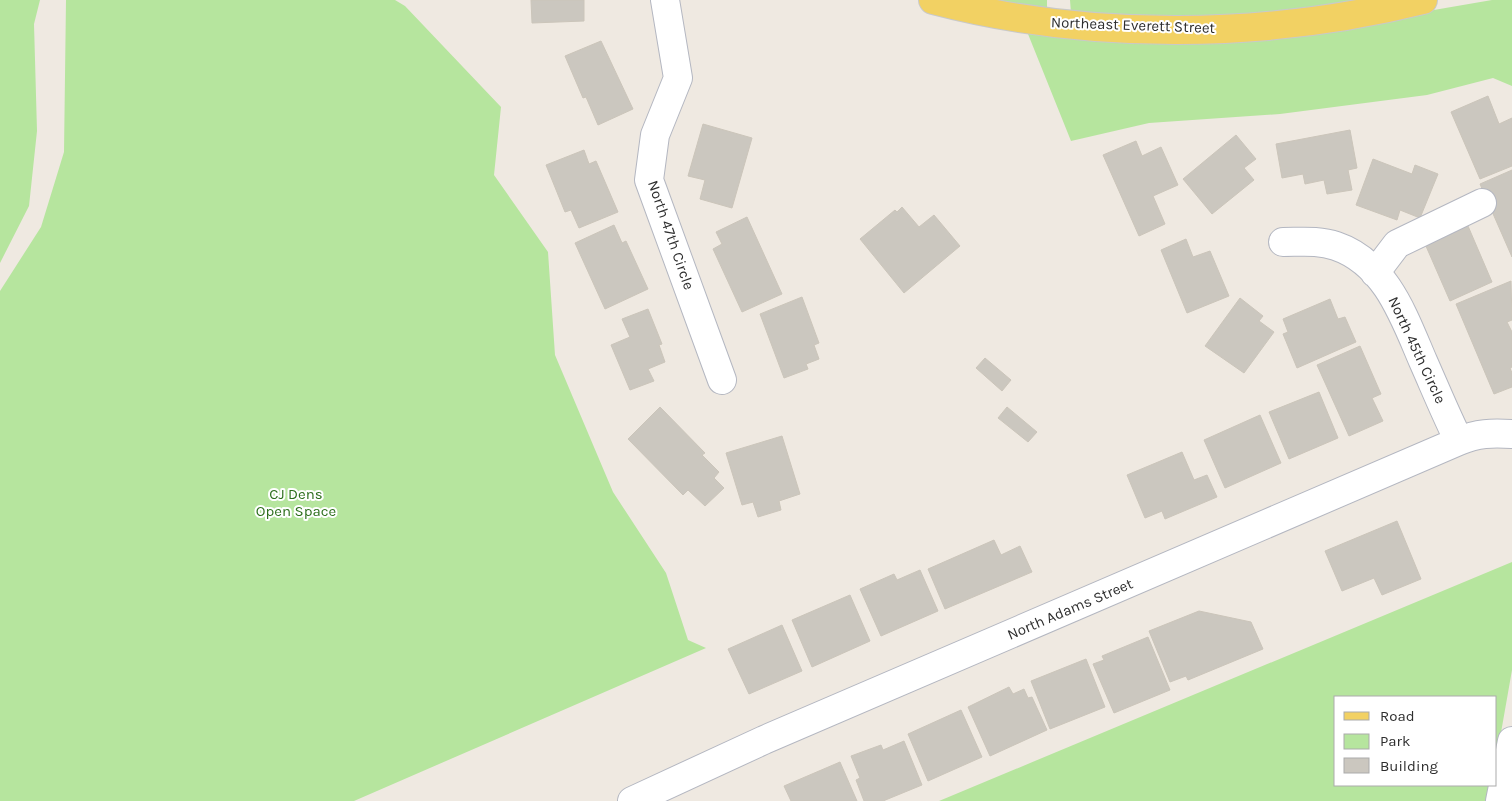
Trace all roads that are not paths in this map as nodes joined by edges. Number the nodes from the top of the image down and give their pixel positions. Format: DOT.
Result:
graph roads {
  1 [pos="666,0"];
  2 [pos="933,0"];
  3 [pos="1423,0"];
  4 [pos="1482,203"];
  5 [pos="1283,242"];
  6 [pos="1375,273"];
  7 [pos="722,380"];
  8 [pos="1512,434"];
  9 [pos="1458,441"];
  10 [pos="1512,741"];
  11 [pos="632,801"];
  12 [pos="1500,801"];
  1 -- 7 [label="street, North 47th Circle"];
  2 -- 3 [label="main road, Northeast Everett Street"];
  4 -- 6 [label="street"];
  5 -- 6 [label="street, North 45th Circle"];
  6 -- 9 [label="street, North 45th Circle"];
  8 -- 9 [label="street, North Adams Street"];
  9 -- 11 [label="street, North Adams Street"];
  10 -- 12 [label="street"];
}
